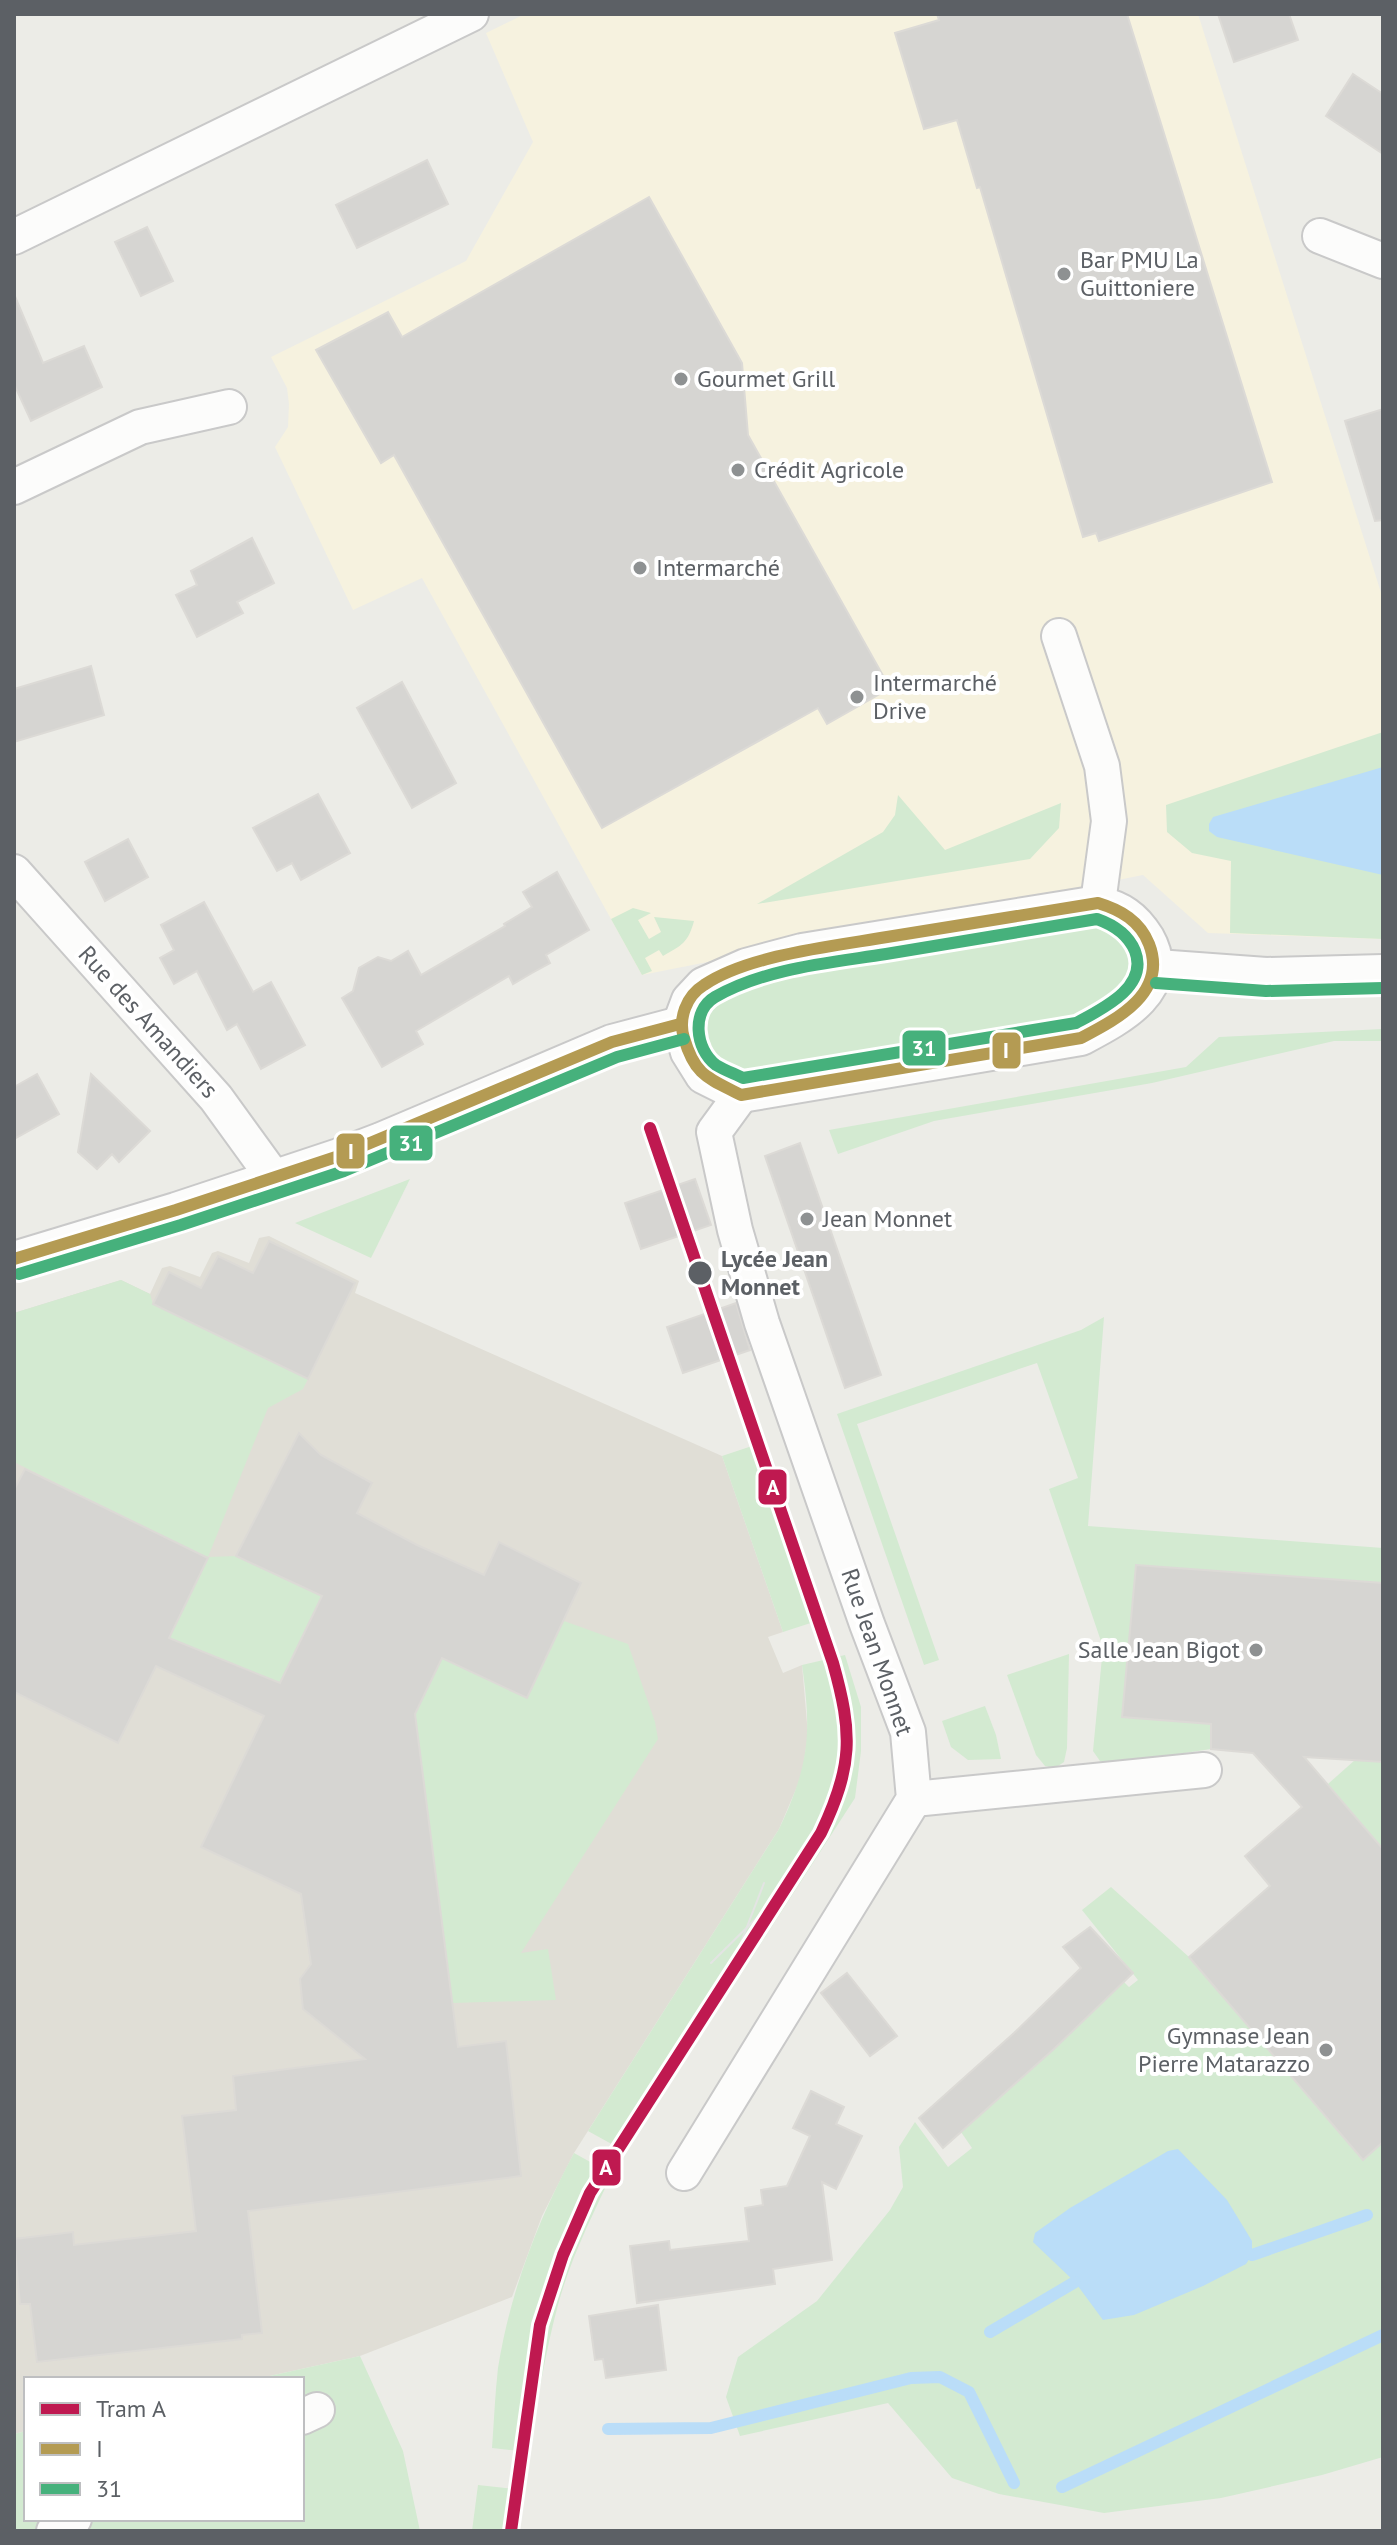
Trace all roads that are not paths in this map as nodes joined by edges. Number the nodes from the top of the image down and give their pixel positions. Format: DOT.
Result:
graph roads {
  1 [pos="471,14"];
  2 [pos="1320,236"];
  3 [pos="14,237"];
  4 [pos="1383,261"];
  5 [pos="229,407"];
  6 [pos="14,487"];
  7 [pos="1059,636"];
  8 [pos="14,872"];
  9 [pos="1098,903"];
  10 [pos="1157,967"];
  11 [pos="1383,972"];
  12 [pos="680,1024"];
  13 [pos="741,1095"];
  14 [pos="274,1178"];
  15 [pos="14,1259"];
  16 [pos="1204,1770"];
  17 [pos="914,1799"];
  18 [pos="684,2173"];
  1 -- 3 [label="street"];
  2 -- 4 [label="street"];
  5 -- 6 [label="street"];
  7 -- 9 [label="street"];
  8 -- 14 [label="street, Rue des Amandiers"];
  9 -- 10 [label="street"];
  9 -- 12 [label="street"];
  10 -- 11 [label="street"];
  10 -- 13 [label="street"];
  12 -- 13 [label="street"];
  12 -- 14 [label="street"];
  13 -- 17 [label="street, Rue Jean Monnet"];
  14 -- 15 [label="street"];
  16 -- 17 [label="street"];
  17 -- 18 [label="street"];
}
